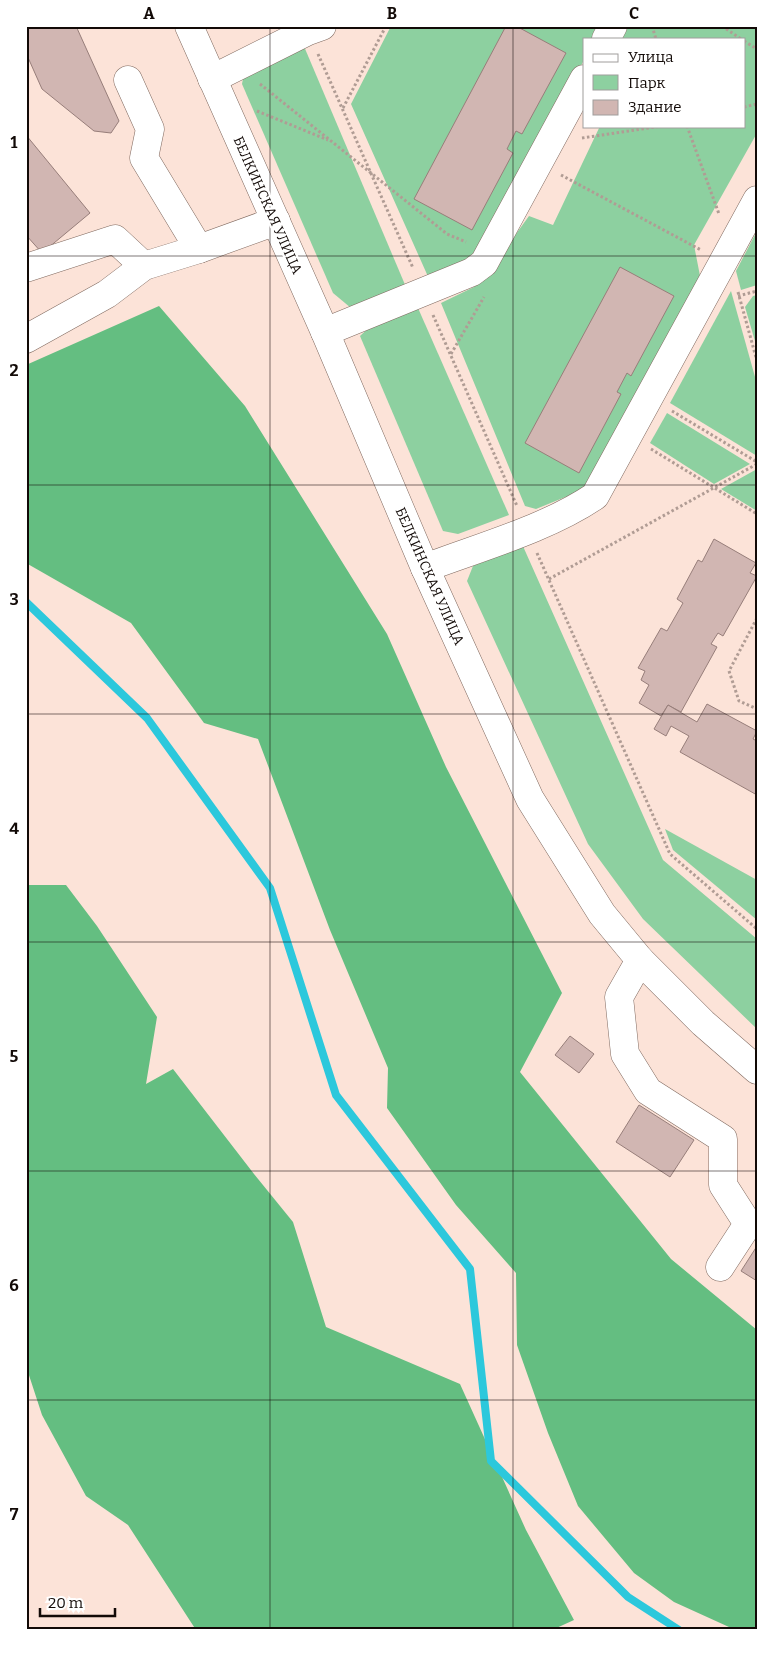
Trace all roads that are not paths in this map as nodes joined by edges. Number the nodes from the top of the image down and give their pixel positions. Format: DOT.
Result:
graph roads {
  1 [pos="189,26"];
  2 [pos="613,26"];
  3 [pos="315,29"];
  4 [pos="607,38"];
  5 [pos="212,79"];
  6 [pos="128,80"];
  7 [pos="583,81"];
  8 [pos="757,200"];
  9 [pos="276,221"];
  10 [pos="199,249"];
  11 [pos="144,266"];
  12 [pos="26,268"];
  13 [pos="325,332"];
  14 [pos="26,339"];
  15 [pos="425,568"];
  16 [pos="640,960"];
  17 [pos="757,1070"];
  18 [pos="720,1267"];
  1 -- 5 [label="main road, БЕЛКИНСКАЯ УЛИЦА"];
  2 -- 4 [label="main road"];
  3 -- 5 [label="main road"];
  5 -- 9 [label="main road, БЕЛКИНСКАЯ УЛИЦА"];
  6 -- 10 [label="main road"];
  7 -- 13 [label="main road"];
  8 -- 15 [label="main road"];
  9 -- 10 [label="main road"];
  9 -- 13 [label="main road, БЕЛКИНСКАЯ УЛИЦА"];
  10 -- 11 [label="main road"];
  11 -- 12 [label="main road"];
  11 -- 14 [label="main road"];
  13 -- 15 [label="main road, БЕЛКИНСКАЯ УЛИЦА"];
  15 -- 16 [label="main road, БЕЛКИНСКАЯ УЛИЦА"];
  16 -- 17 [label="main road, БЕЛКИНСКАЯ УЛИЦА"];
  16 -- 18 [label="main road"];
}
